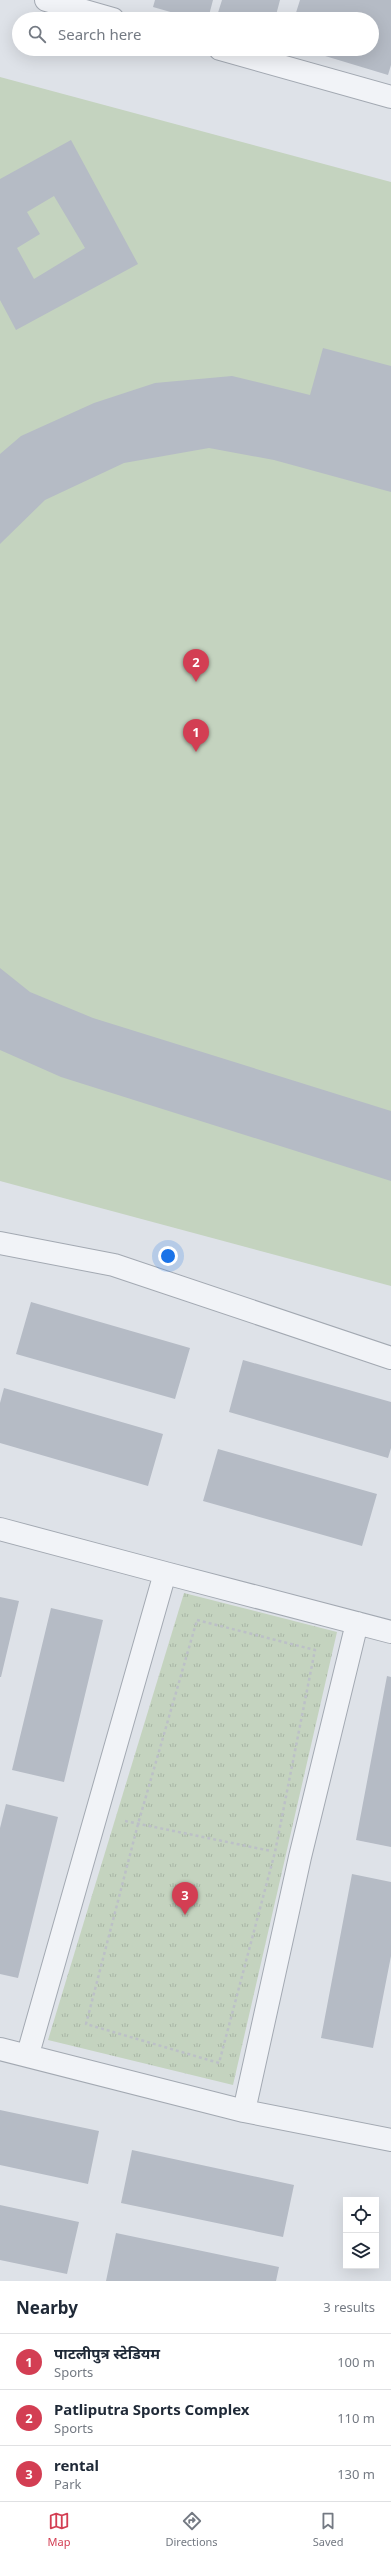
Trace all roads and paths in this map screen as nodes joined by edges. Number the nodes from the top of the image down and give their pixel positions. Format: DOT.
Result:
graph roads {
  1 [pos="48,0"];
  2 [pos="89,12"];
  3 [pos="245,56"];
  4 [pos="391,97"];
  5 [pos="0,1243"];
  6 [pos="391,1358"];
  7 [pos="0,1530"];
  8 [pos="165,1573"];
  9 [pos="357,1623"];
  10 [pos="391,1632"];
  11 [pos="95,1815"];
  12 [pos="138,1824"];
  13 [pos="275,1852"];
  14 [pos="300,1857"];
  15 [pos="0,2049"];
  16 [pos="28,2054"];
  17 [pos="244,2111"];
  18 [pos="391,2140"];
  1 -- 2 [label="street"];
  3 -- 4 [label="street"];
  5 -- 6 [label="street"];
  7 -- 8 [label="street"];
  8 -- 9 [label="street"];
  8 -- 11 [label="street"];
  9 -- 10 [label="street"];
  9 -- 14 [label="street"];
  11 -- 12 [label="path"];
  11 -- 16 [label="street"];
  12 -- 13 [label="path"];
  12 -- 13 [label="path"];
  12 -- 13 [label="path"];
  13 -- 14 [label="path"];
  14 -- 17 [label="street"];
  15 -- 16 [label="street"];
  16 -- 17 [label="street"];
  17 -- 18 [label="street"];
}
